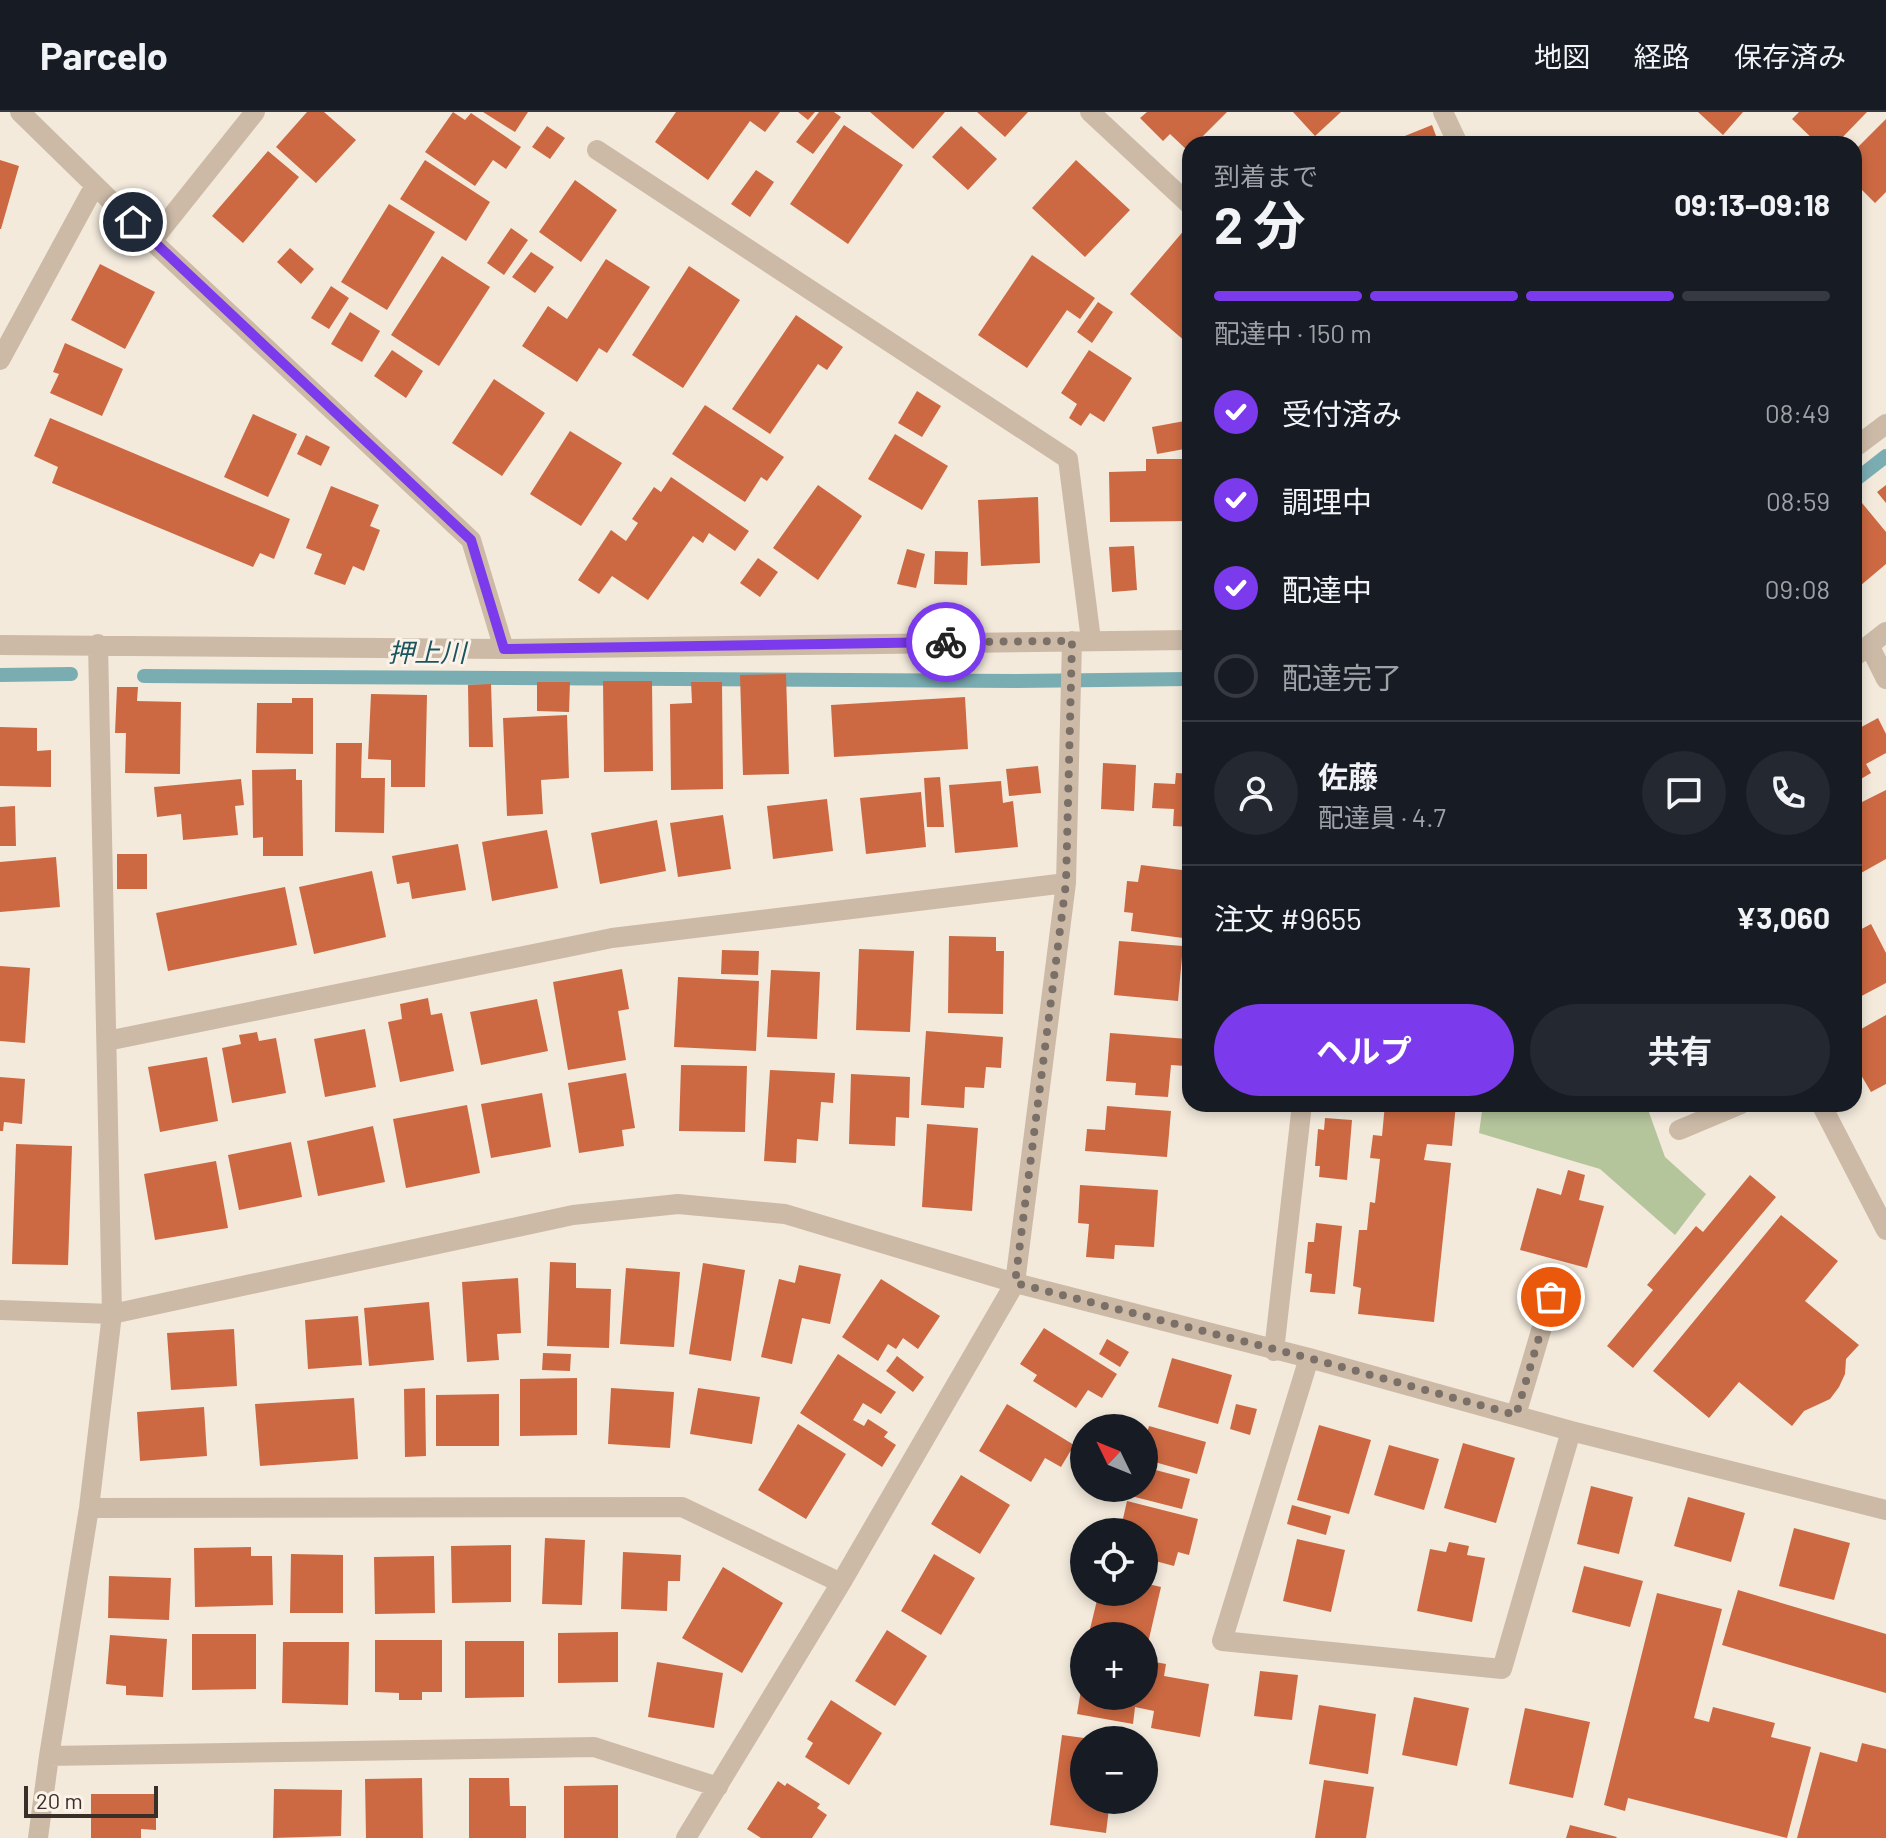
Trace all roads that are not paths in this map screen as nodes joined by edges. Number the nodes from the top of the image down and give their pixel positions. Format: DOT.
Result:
graph roads {
  1 [pos="20,112"];
  2 [pos="255,112"];
  3 [pos="1090,112"];
  4 [pos="1443,112"];
  5 [pos="1454,136"];
  6 [pos="597,150"];
  7 [pos="95,185"];
  8 [pos="1182,198"];
  9 [pos="152,241"];
  10 [pos="0,360"];
  11 [pos="1886,424"];
  12 [pos="1862,442"];
  13 [pos="1886,632"];
  14 [pos="1081,640"];
  15 [pos="1182,640"];
  16 [pos="98,644"];
  17 [pos="0,645"];
  18 [pos="504,649"];
  19 [pos="1862,651"];
  20 [pos="1886,679"];
  21 [pos="1066,883"];
  22 [pos="107,1041"];
  23 [pos="1301,1112"];
  24 [pos="1722,1112"];
  25 [pos="1825,1112"];
  26 [pos="1679,1130"];
  27 [pos="1886,1230"];
  28 [pos="1015,1283"];
  29 [pos="1551,1297"];
  30 [pos="0,1310"];
  31 [pos="112,1314"];
  32 [pos="1274,1351"];
  33 [pos="1309,1358"];
  34 [pos="1516,1415"];
  35 [pos="1571,1431"];
  36 [pos="89,1508"];
  37 [pos="1886,1510"];
  38 [pos="841,1583"];
  39 [pos="49,1756"];
  40 [pos="718,1787"];
  41 [pos="38,1838"];
  42 [pos="686,1838"];
  1 -- 7 [label="street"];
  2 -- 9 [label="street"];
  3 -- 8 [label="street"];
  4 -- 5 [label="street"];
  6 -- 14 [label="street"];
  7 -- 9 [label="street"];
  7 -- 10 [label="street"];
  9 -- 18 [label="street"];
  11 -- 12 [label="street"];
  13 -- 19 [label="street"];
  14 -- 15 [label="street"];
  14 -- 18 [label="street"];
  14 -- 21 [label="street"];
  16 -- 17 [label="street"];
  16 -- 18 [label="street"];
  16 -- 22 [label="street"];
  19 -- 20 [label="street"];
  21 -- 22 [label="street"];
  21 -- 28 [label="street"];
  22 -- 31 [label="street"];
  23 -- 32 [label="street"];
  24 -- 26 [label="street"];
  25 -- 27 [label="street"];
  28 -- 31 [label="street"];
  28 -- 32 [label="street"];
  28 -- 38 [label="street"];
  29 -- 34 [label="street"];
  30 -- 31 [label="street"];
  31 -- 36 [label="street"];
  32 -- 33 [label="street"];
  33 -- 34 [label="street"];
  33 -- 35 [label="street"];
  34 -- 35 [label="street"];
  35 -- 37 [label="street"];
  36 -- 38 [label="street"];
  36 -- 39 [label="street"];
  38 -- 40 [label="street"];
  39 -- 40 [label="street"];
  39 -- 41 [label="street"];
  40 -- 42 [label="street"];
}
